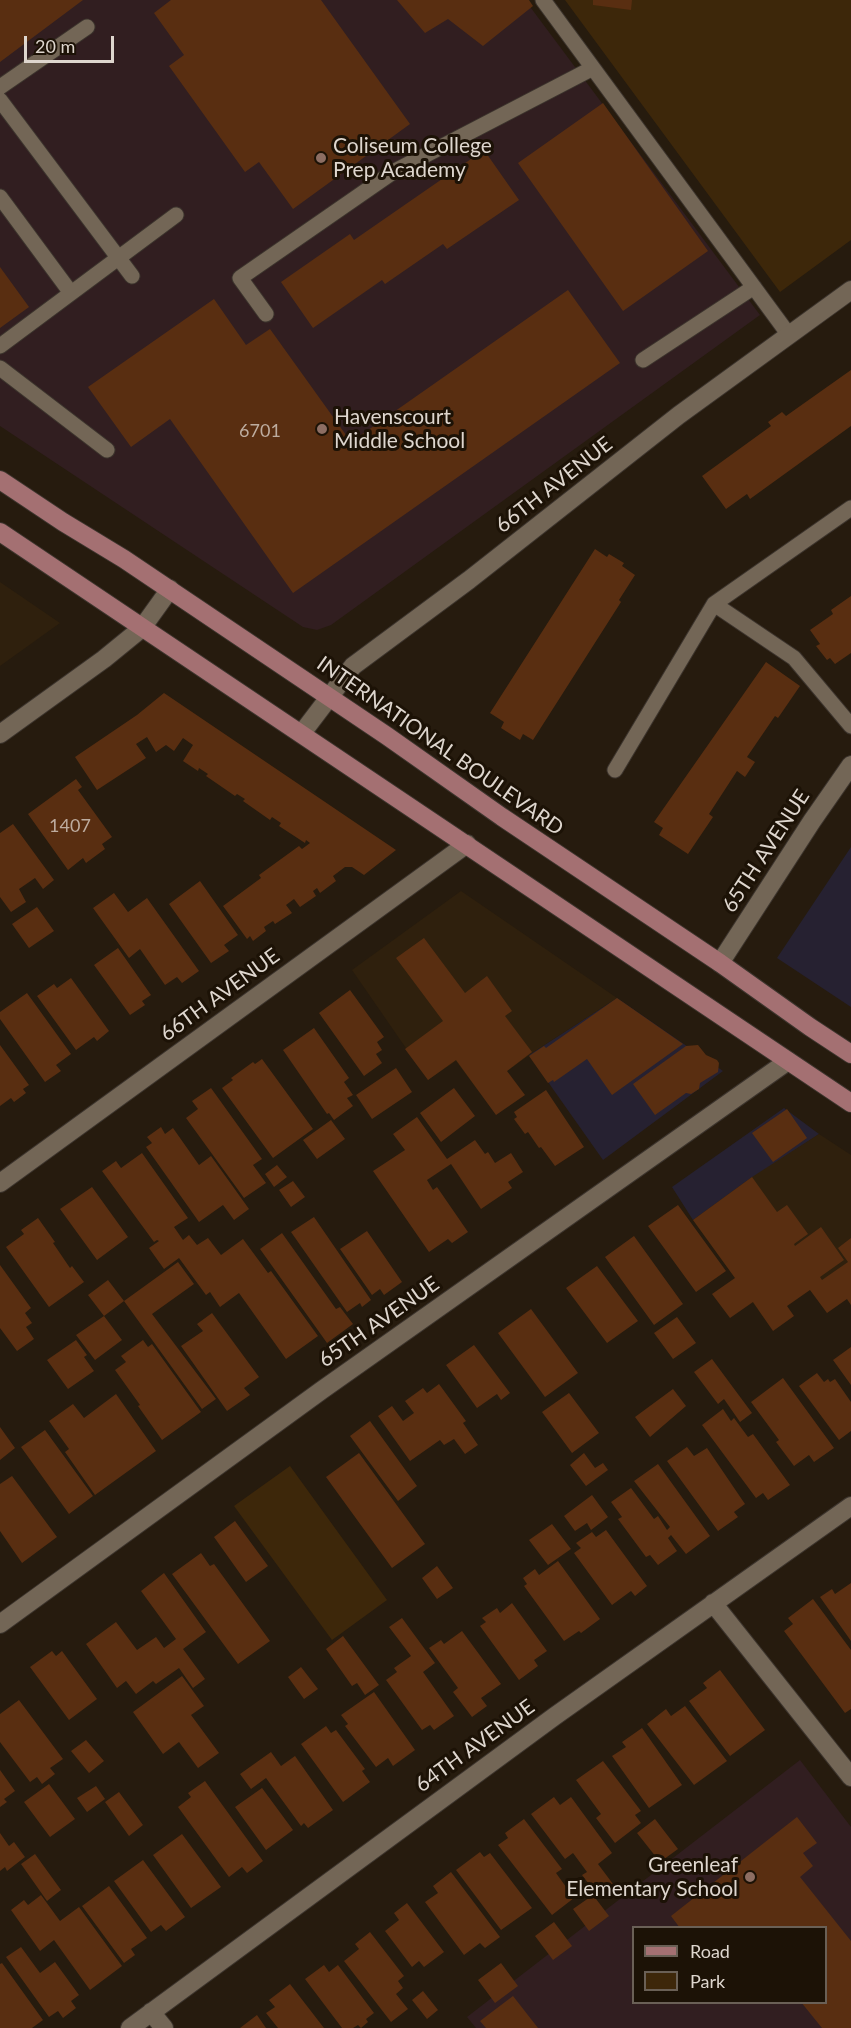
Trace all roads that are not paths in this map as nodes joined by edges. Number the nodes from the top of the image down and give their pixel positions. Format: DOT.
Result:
graph roads {
  1 [pos="543,0"];
  2 [pos="87,27"];
  3 [pos="593,68"];
  4 [pos="0,87"];
  5 [pos="0,100"];
  6 [pos="0,197"];
  7 [pos="176,215"];
  8 [pos="117,259"];
  9 [pos="132,276"];
  10 [pos="754,287"];
  11 [pos="851,290"];
  12 [pos="71,293"];
  13 [pos="266,314"];
  14 [pos="789,335"];
  15 [pos="0,346"];
  16 [pos="643,360"];
  17 [pos="0,368"];
  18 [pos="107,450"];
  19 [pos="0,480"];
  20 [pos="851,508"];
  21 [pos="0,532"];
  22 [pos="170,589"];
  23 [pos="714,604"];
  24 [pos="142,628"];
  25 [pos="330,697"];
  26 [pos="851,726"];
  27 [pos="302,733"];
  28 [pos="0,734"];
  29 [pos="615,770"];
  30 [pos="850,770"];
  31 [pos="467,844"];
  32 [pos="720,963"];
  33 [pos="851,1054"];
  34 [pos="788,1061"];
  35 [pos="851,1103"];
  36 [pos="0,1183"];
  37 [pos="851,1506"];
  38 [pos="713,1603"];
  39 [pos="0,1624"];
  40 [pos="851,1777"];
  41 [pos="152,2012"];
  42 [pos="130,2028"];
  43 [pos="164,2028"];
  1 -- 3 [label="lane"];
  2 -- 4 [label="lane"];
  3 -- 10 [label="lane"];
  3 -- 13 [label="lane"];
  5 -- 8 [label="lane"];
  6 -- 12 [label="lane"];
  7 -- 8 [label="lane"];
  8 -- 9 [label="lane"];
  8 -- 12 [label="lane"];
  10 -- 14 [label="lane"];
  10 -- 16 [label="lane"];
  11 -- 14 [label="street, 66TH AVENUE"];
  12 -- 15 [label="lane"];
  14 -- 25 [label="street, 66TH AVENUE"];
  17 -- 18 [label="lane"];
  19 -- 22 [label="main road, INTERNATIONAL BOULEVARD"];
  20 -- 23 [label="lane"];
  21 -- 24 [label="main road"];
  22 -- 24 [label="street"];
  22 -- 25 [label="main road, INTERNATIONAL BOULEVARD"];
  23 -- 26 [label="lane"];
  23 -- 29 [label="lane"];
  24 -- 27 [label="main road"];
  24 -- 28 [label="street"];
  25 -- 27 [label="street, 66TH AVENUE"];
  25 -- 32 [label="main road, INTERNATIONAL BOULEVARD"];
  27 -- 31 [label="main road"];
  30 -- 32 [label="street, 65TH AVENUE"];
  31 -- 34 [label="main road"];
  31 -- 36 [label="street, 66TH AVENUE"];
  32 -- 33 [label="main road, INTERNATIONAL BOULEVARD"];
  34 -- 35 [label="main road"];
  34 -- 39 [label="street, 65TH AVENUE"];
  37 -- 38 [label="street, 64TH AVENUE"];
  38 -- 40 [label="street"];
  38 -- 41 [label="street, 64TH AVENUE"];
  41 -- 42 [label="street, 64TH AVENUE"];
  41 -- 43 [label="street"];
}
